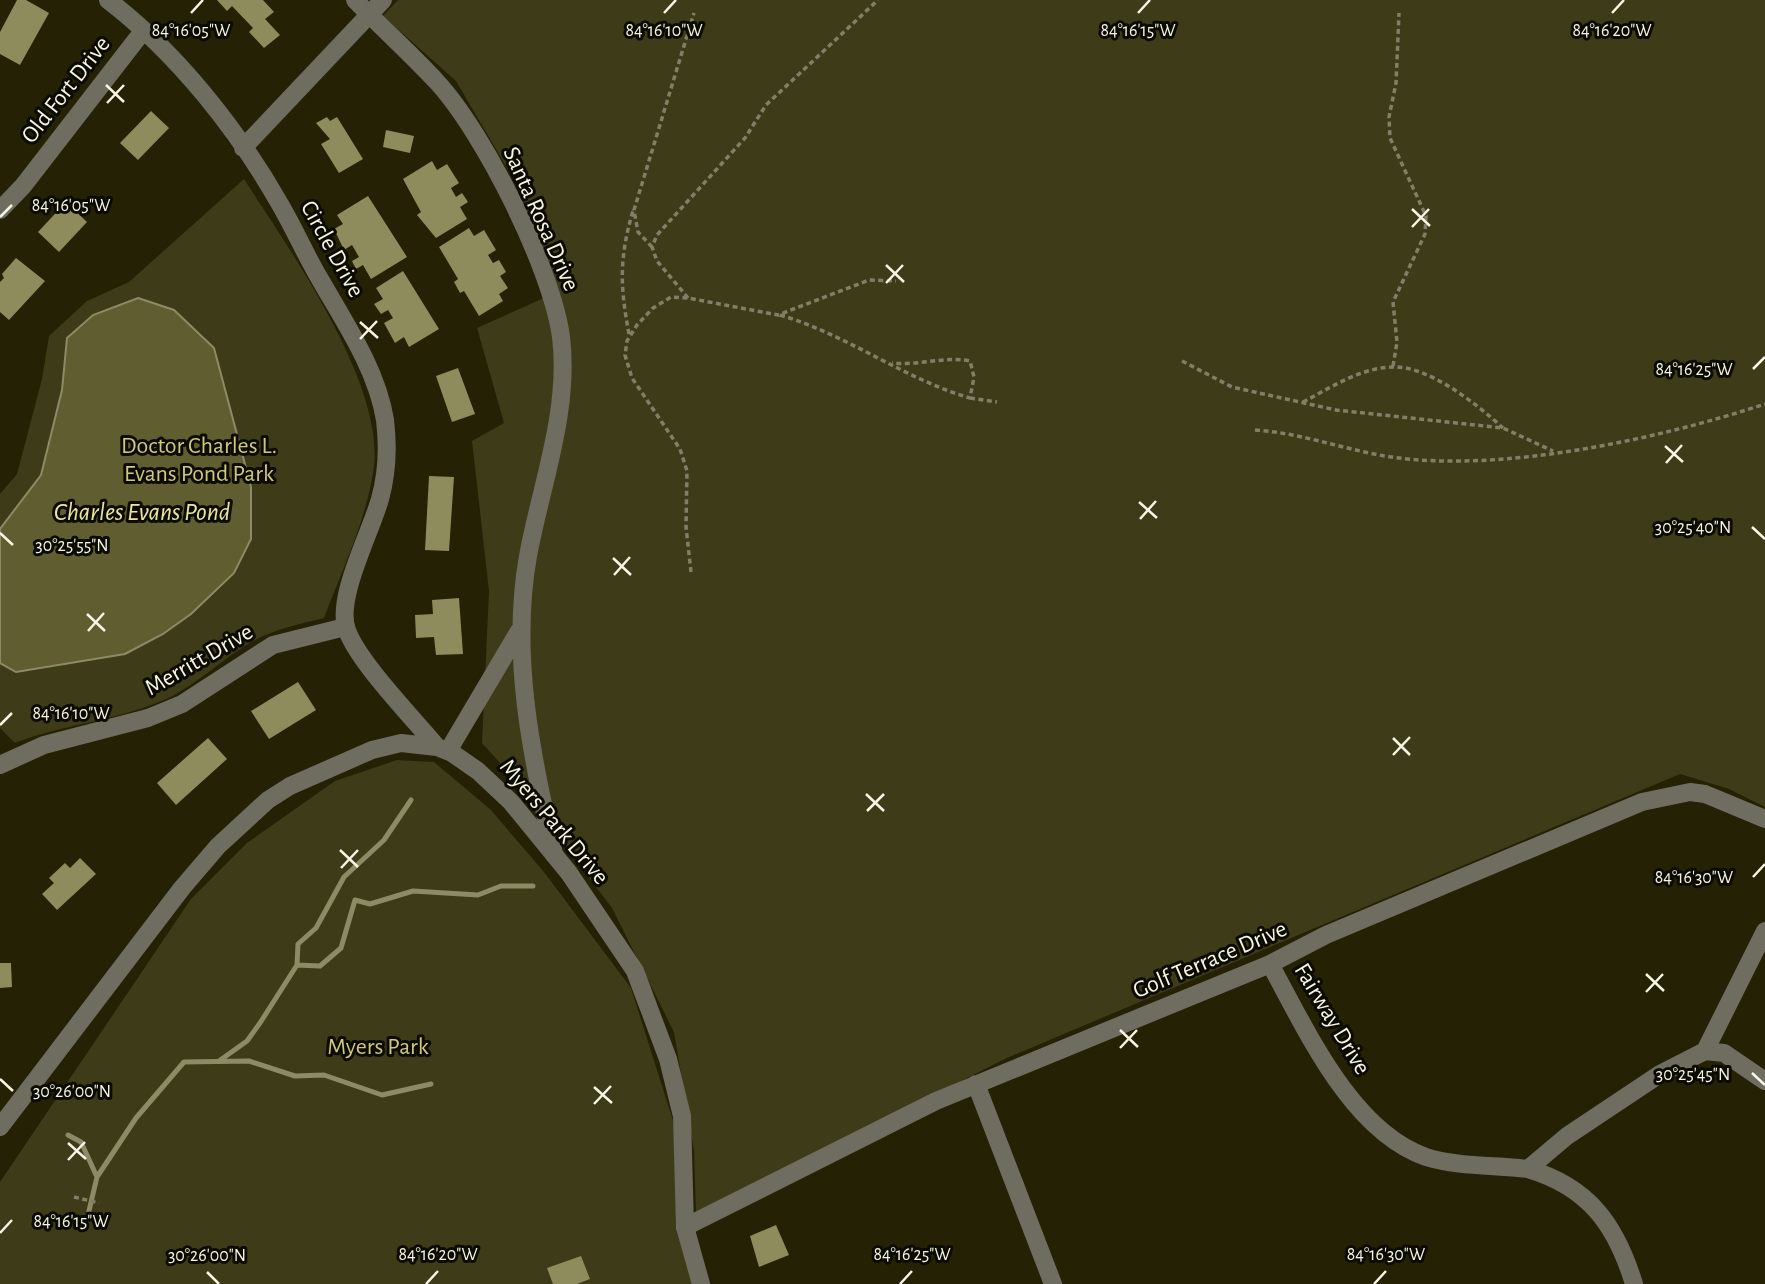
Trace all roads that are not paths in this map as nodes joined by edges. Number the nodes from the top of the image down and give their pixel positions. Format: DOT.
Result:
graph roads {
  1 [pos="355,0"];
  2 [pos="383,0"];
  3 [pos="120,4"];
  4 [pos="369,15"];
  5 [pos="144,31"];
  6 [pos="243,148"];
  7 [pos="0,211"];
  8 [pos="345,627"];
  9 [pos="521,628"];
  10 [pos="442,749"];
  11 [pos="0,765"];
  12 [pos="1765,819"];
  13 [pos="554,854"];
  14 [pos="1765,931"];
  15 [pos="1270,964"];
  16 [pos="1705,1051"];
  17 [pos="1765,1082"];
  18 [pos="976,1084"];
  19 [pos="1,1123"];
  20 [pos="1528,1169"];
  21 [pos="685,1227"];
  22 [pos="701,1284"];
  23 [pos="1053,1284"];
  24 [pos="1634,1284"];
  1 -- 4 [label="street, Santa Rosa Drive"];
  2 -- 4 [label="street"];
  3 -- 5 [label="street, Circle Drive"];
  4 -- 6 [label="street"];
  4 -- 9 [label="street, Santa Rosa Drive"];
  5 -- 6 [label="street, Circle Drive"];
  5 -- 7 [label="street, Old Fort Drive"];
  6 -- 8 [label="street, Circle Drive"];
  8 -- 10 [label="street"];
  8 -- 11 [label="street, Merritt Drive"];
  9 -- 10 [label="street, Santa Rosa Drive"];
  9 -- 13 [label="street, Santa Rosa Drive"];
  10 -- 13 [label="street, Myers Park Drive"];
  10 -- 19 [label="street, Myers Park Drive"];
  12 -- 15 [label="street, Golf Terrace Drive"];
  13 -- 21 [label="street, Myers Park Drive"];
  14 -- 16 [label="street"];
  15 -- 18 [label="street, Golf Terrace Drive"];
  15 -- 20 [label="street, Fairway Drive"];
  16 -- 17 [label="street"];
  16 -- 20 [label="street"];
  18 -- 21 [label="street, Golf Terrace Drive"];
  18 -- 23 [label="street"];
  20 -- 24 [label="street, Fairway Drive"];
  21 -- 22 [label="street, Myers Park Drive"];
}
